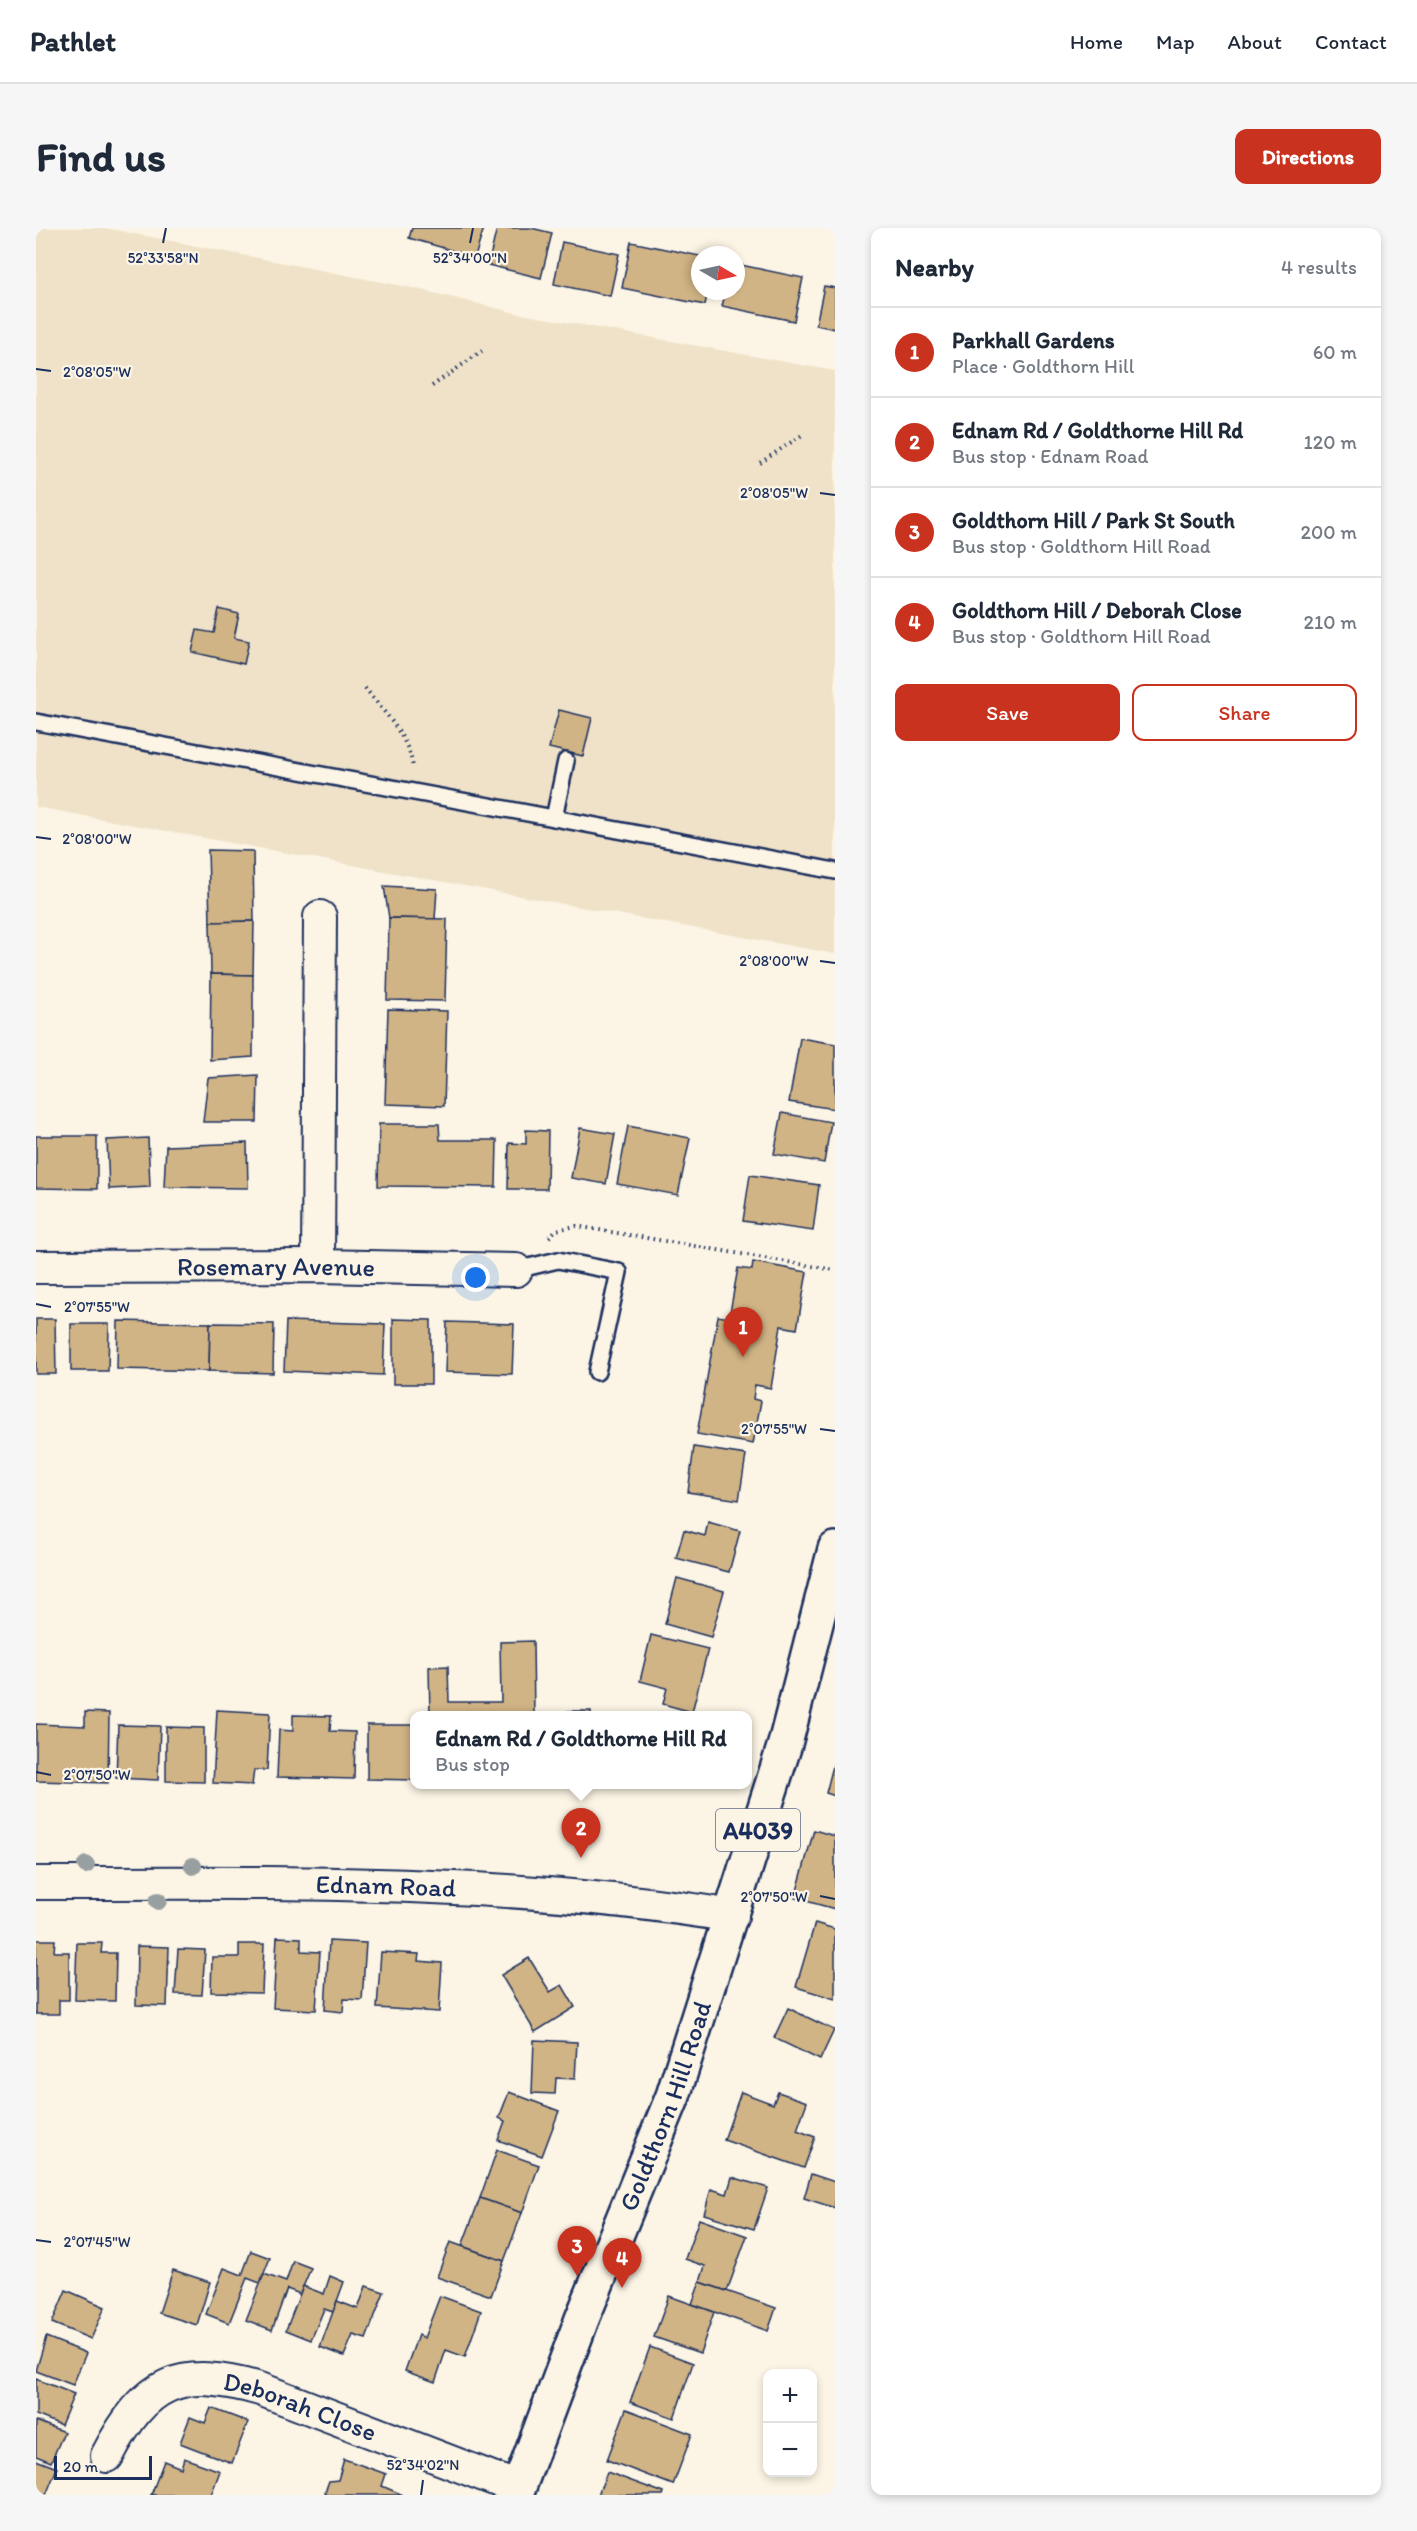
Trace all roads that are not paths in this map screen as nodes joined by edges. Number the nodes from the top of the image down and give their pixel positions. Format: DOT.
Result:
graph roads {
  1 [pos="36,722"];
  2 [pos="566,761"];
  3 [pos="554,819"];
  4 [pos="835,871"];
  5 [pos="320,917"];
  6 [pos="318,1266"];
  7 [pos="36,1268"];
  8 [pos="516,1269"];
  9 [pos="597,1372"];
  10 [pos="835,1549"];
  11 [pos="36,1883"];
  12 [pos="732,1916"];
  13 [pos="107,2456"];
  14 [pos="517,2491"];
  1 -- 3 [label="lane"];
  2 -- 3 [label="lane"];
  3 -- 4 [label="lane"];
  5 -- 6 [label="street"];
  6 -- 7 [label="street, Rosemary Avenue"];
  6 -- 8 [label="street, Rosemary Avenue"];
  8 -- 9 [label="lane"];
  10 -- 12 [label="main road, A4039"];
  11 -- 12 [label="street, Ednam Road"];
  12 -- 14 [label="main road, Goldthorn Hill Road / A4039"];
  13 -- 14 [label="street, Deborah Close"];
}
